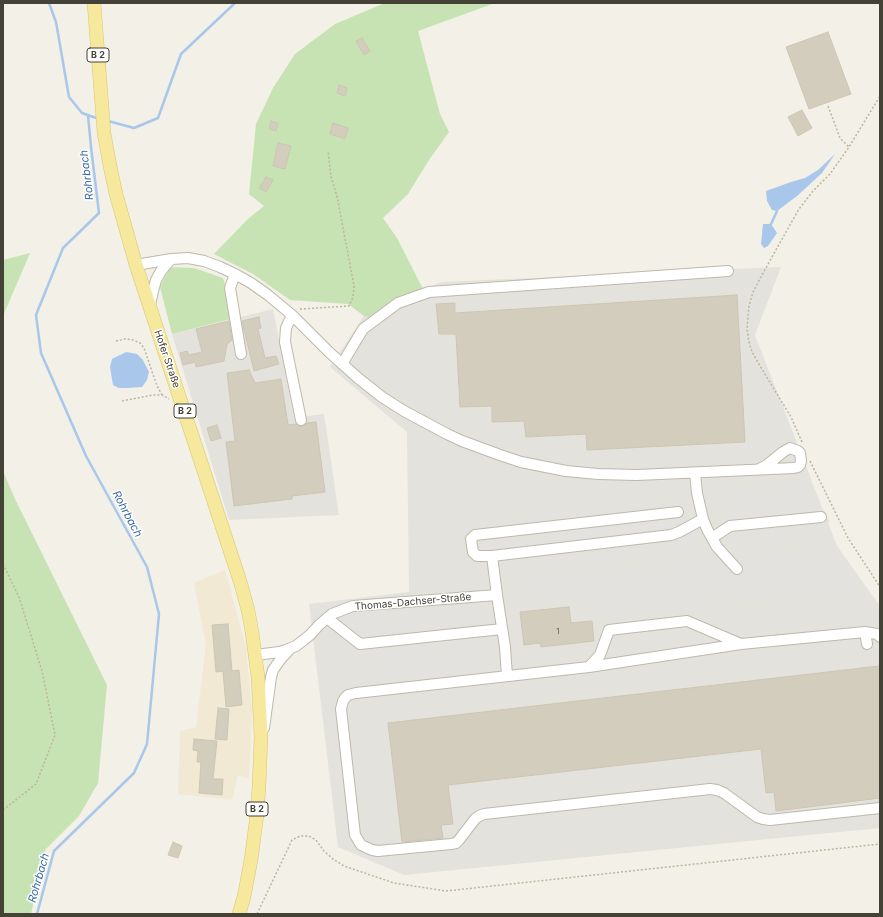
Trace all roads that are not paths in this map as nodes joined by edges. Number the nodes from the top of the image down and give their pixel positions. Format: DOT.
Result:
graph roads {
  1 [pos="94,3"];
  2 [pos="170,259"];
  3 [pos="136,265"];
  4 [pos="728,272"];
  5 [pos="235,274"];
  6 [pos="150,307"];
  7 [pos="289,313"];
  8 [pos="240,354"];
  9 [pos="342,364"];
  10 [pos="301,420"];
  11 [pos="759,469"];
  12 [pos="695,473"];
  13 [pos="678,512"];
  14 [pos="821,516"];
  15 [pos="703,519"];
  16 [pos="712,538"];
  17 [pos="492,556"];
  18 [pos="736,569"];
  19 [pos="497,595"];
  20 [pos="327,618"];
  21 [pos="502,629"];
  22 [pos="865,632"];
  23 [pos="880,637"];
  24 [pos="740,644"];
  25 [pos="867,644"];
  26 [pos="290,649"];
  27 [pos="256,655"];
  28 [pos="589,667"];
  29 [pos="507,676"];
  30 [pos="261,737"];
  31 [pos="880,808"];
  32 [pos="239,914"];
  1 -- 3 [label="main road, B 2"];
  2 -- 3 [label="street"];
  2 -- 5 [label="street"];
  2 -- 6 [label="street"];
  3 -- 6 [label="main road, Hofer Straße / B 2"];
  4 -- 9 [label="street"];
  5 -- 7 [label="street"];
  5 -- 8 [label="street"];
  6 -- 27 [label="main road, Hofer Straße / B 2"];
  7 -- 9 [label="street"];
  7 -- 10 [label="street"];
  9 -- 12 [label="street"];
  11 -- 11 [label="street"];
  11 -- 12 [label="street"];
  12 -- 15 [label="street"];
  13 -- 17 [label="street"];
  14 -- 16 [label="street"];
  15 -- 16 [label="street"];
  15 -- 17 [label="street"];
  16 -- 18 [label="street"];
  17 -- 19 [label="street"];
  19 -- 20 [label="street, Thomas-Dachser-Straße"];
  19 -- 21 [label="street"];
  20 -- 21 [label="street"];
  20 -- 26 [label="street, Thomas-Dachser-Straße"];
  21 -- 29 [label="street"];
  22 -- 23 [label="street"];
  22 -- 24 [label="street"];
  22 -- 25 [label="street"];
  24 -- 28 [label="street"];
  24 -- 28 [label="street"];
  26 -- 27 [label="street"];
  26 -- 30 [label="street"];
  27 -- 30 [label="main road, B 2"];
  28 -- 29 [label="street"];
  29 -- 31 [label="street"];
  30 -- 32 [label="main road, B 2"];
}
